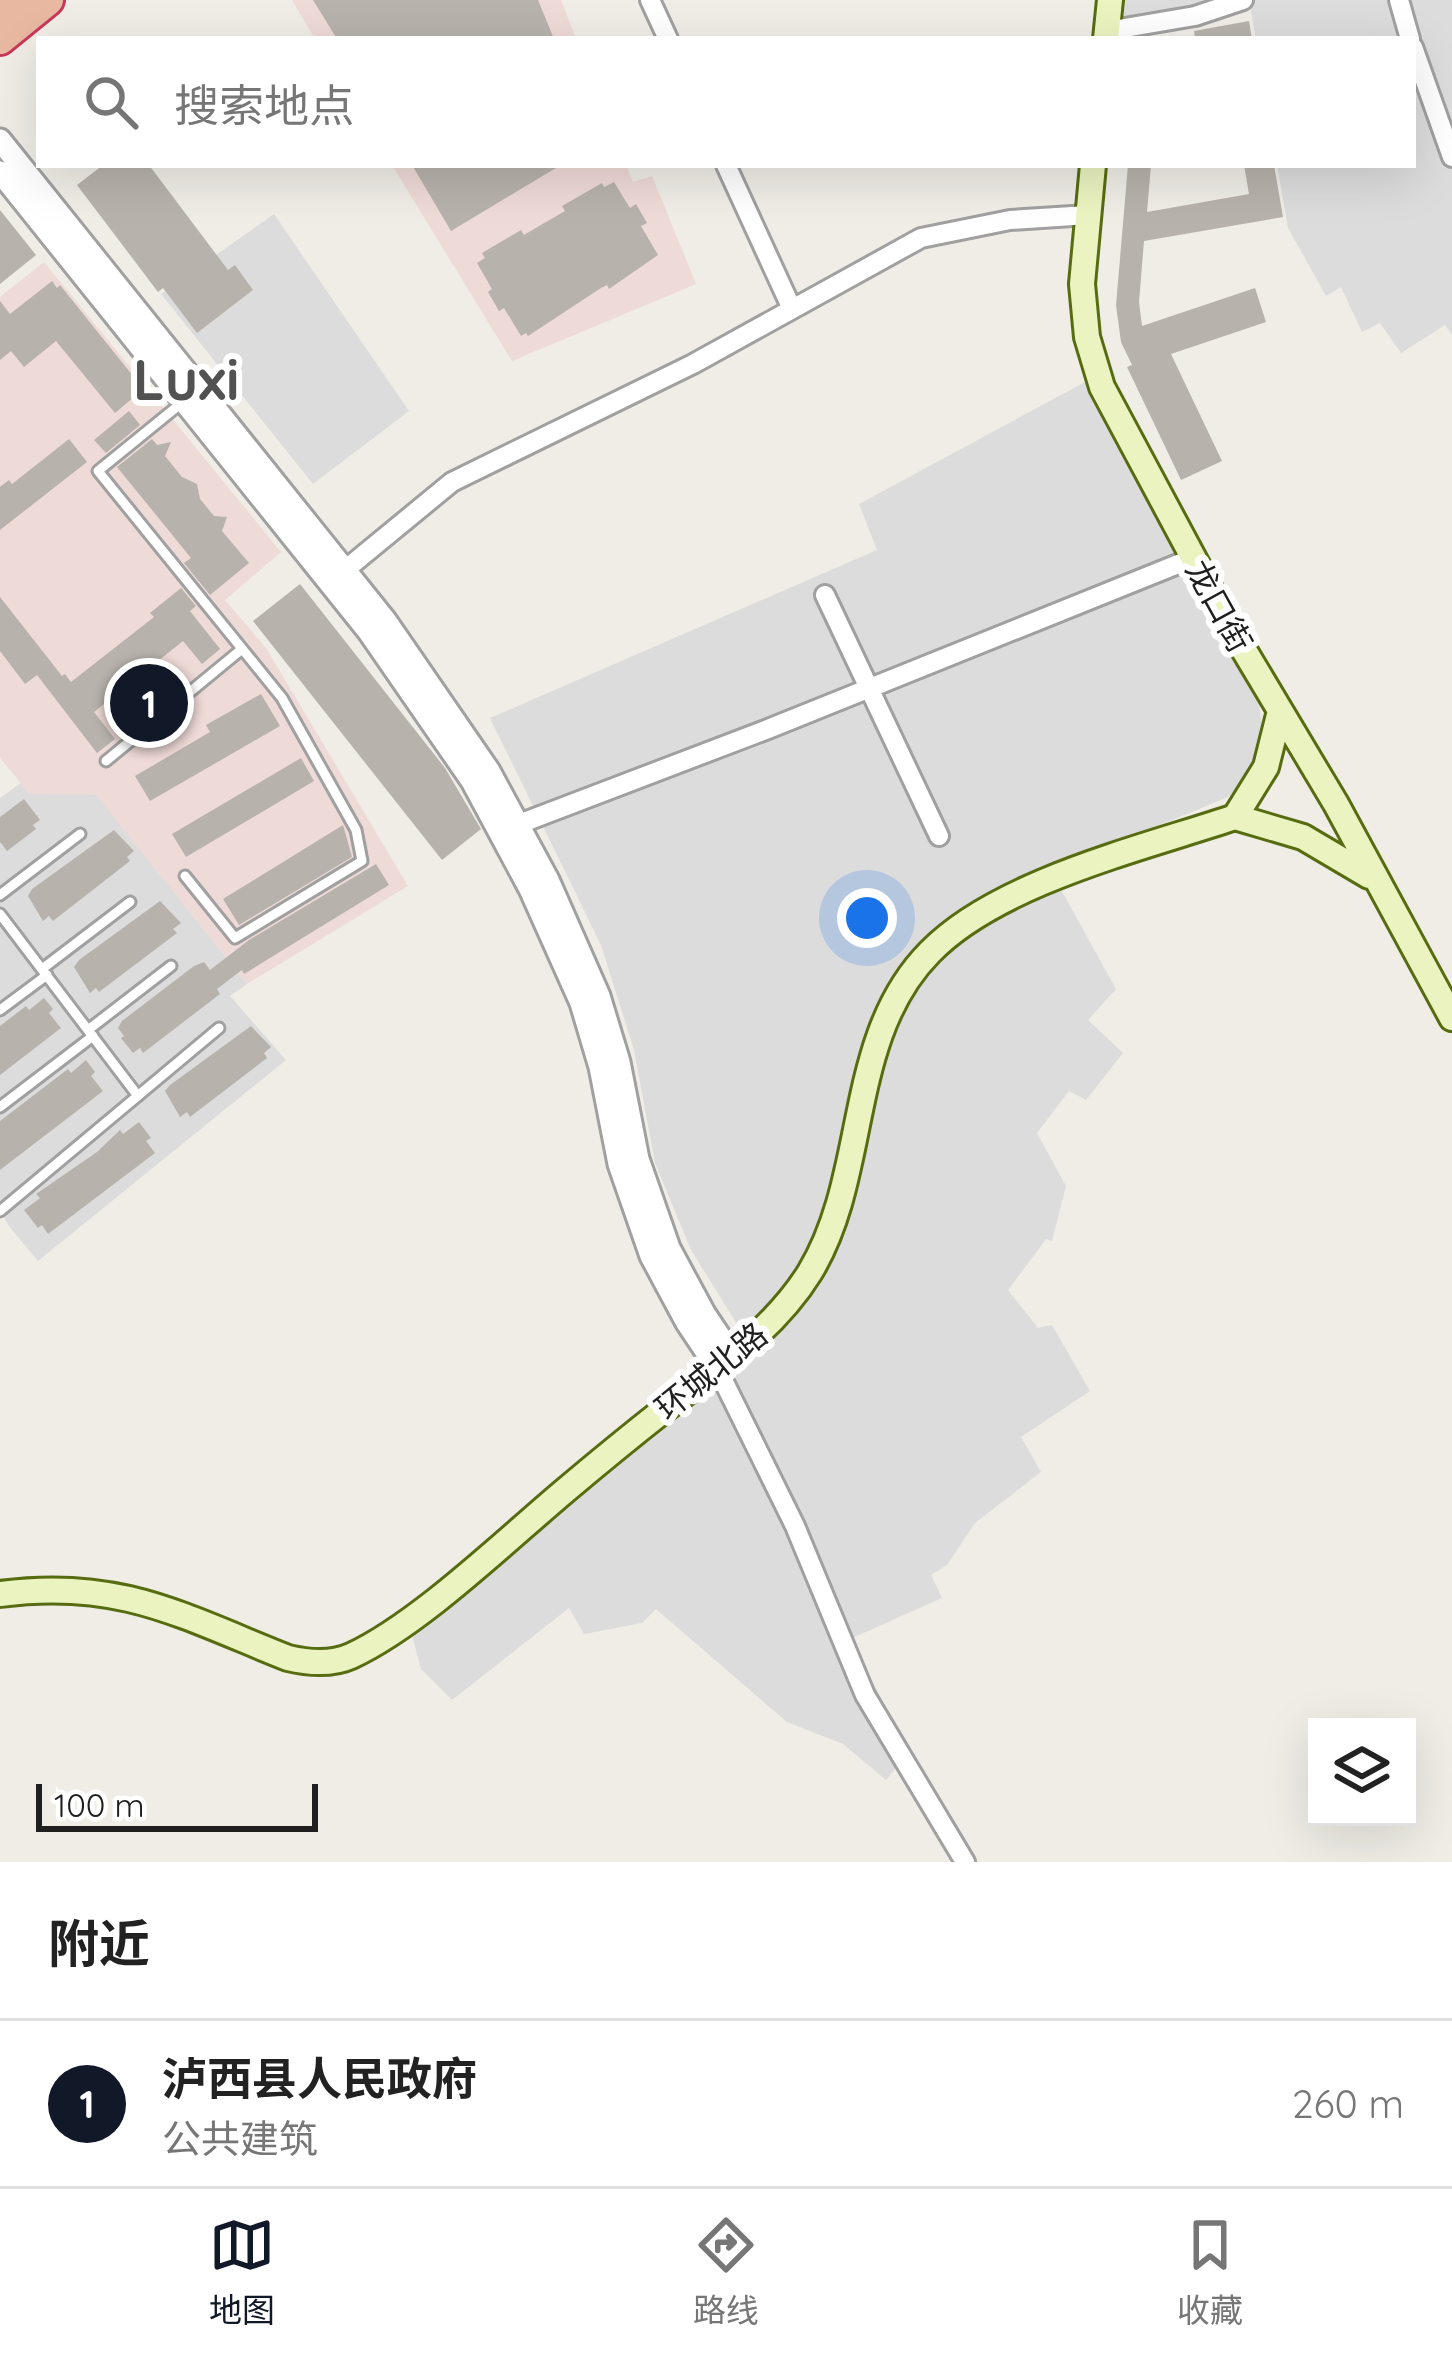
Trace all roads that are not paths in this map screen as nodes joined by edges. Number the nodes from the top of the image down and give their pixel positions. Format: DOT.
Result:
graph roads {
  1 [pos="14,0"];
  2 [pos="48,0"];
  3 [pos="650,0"];
  4 [pos="1110,0"];
  5 [pos="1243,0"];
  6 [pos="1399,0"];
  7 [pos="0,11"];
  8 [pos="1106,35"];
  9 [pos="667,36"];
  10 [pos="1410,36"];
  11 [pos="0,38"];
  12 [pos="1416,54"];
  13 [pos="0,140"];
  14 [pos="1452,157"];
  15 [pos="727,168"];
  16 [pos="1093,168"];
  17 [pos="0,172"];
  18 [pos="1088,215"];
  19 [pos="792,309"];
  20 [pos="184,401"];
  21 [pos="1192,558"];
  22 [pos="345,570"];
  23 [pos="825,595"];
  24 [pos="242,649"];
  25 [pos="869,688"];
  26 [pos="1280,711"];
  27 [pos="106,761"];
  28 [pos="1235,817"];
  29 [pos="519,824"];
  30 [pos="80,834"];
  31 [pos="939,836"];
  32 [pos="185,876"];
  33 [pos="1377,883"];
  34 [pos="0,895"];
  35 [pos="130,902"];
  36 [pos="0,914"];
  37 [pos="171,966"];
  38 [pos="44,972"];
  39 [pos="0,1010"];
  40 [pos="1452,1018"];
  41 [pos="219,1028"];
  42 [pos="90,1033"];
  43 [pos="138,1096"];
  44 [pos="0,1107"];
  45 [pos="0,1210"];
  46 [pos="725,1362"];
  47 [pos="0,1594"];
  48 [pos="965,1862"];
  1 -- 7 [label="highway"];
  2 -- 11 [label="highway"];
  3 -- 9 [label="street"];
  4 -- 8 [label="main road"];
  5 -- 8 [label="street"];
  6 -- 10 [label="street"];
  12 -- 14 [label="street"];
  13 -- 22 [label="street"];
  15 -- 19 [label="street"];
  16 -- 18 [label="main road, 龙口街"];
  17 -- 20 [label="street"];
  18 -- 19 [label="street"];
  18 -- 21 [label="main road, 龙口街"];
  19 -- 22 [label="street"];
  20 -- 24 [label="lane"];
  20 -- 46 [label="street"];
  21 -- 25 [label="street"];
  21 -- 26 [label="main road, 龙口街"];
  22 -- 29 [label="street"];
  23 -- 25 [label="street"];
  24 -- 27 [label="lane"];
  24 -- 32 [label="lane"];
  25 -- 29 [label="street"];
  25 -- 31 [label="street"];
  26 -- 28 [label="main road"];
  26 -- 33 [label="main road, 龙口街"];
  28 -- 33 [label="main road"];
  28 -- 46 [label="main road, 环城北路"];
  29 -- 46 [label="street"];
  30 -- 34 [label="lane"];
  33 -- 40 [label="main road, 龙口街"];
  35 -- 38 [label="lane"];
  36 -- 38 [label="lane"];
  37 -- 42 [label="lane"];
  38 -- 39 [label="lane"];
  38 -- 42 [label="lane"];
  41 -- 43 [label="lane"];
  42 -- 43 [label="lane"];
  42 -- 44 [label="lane"];
  43 -- 45 [label="lane"];
  46 -- 47 [label="main road, 环城北路"];
  46 -- 48 [label="street"];
}
